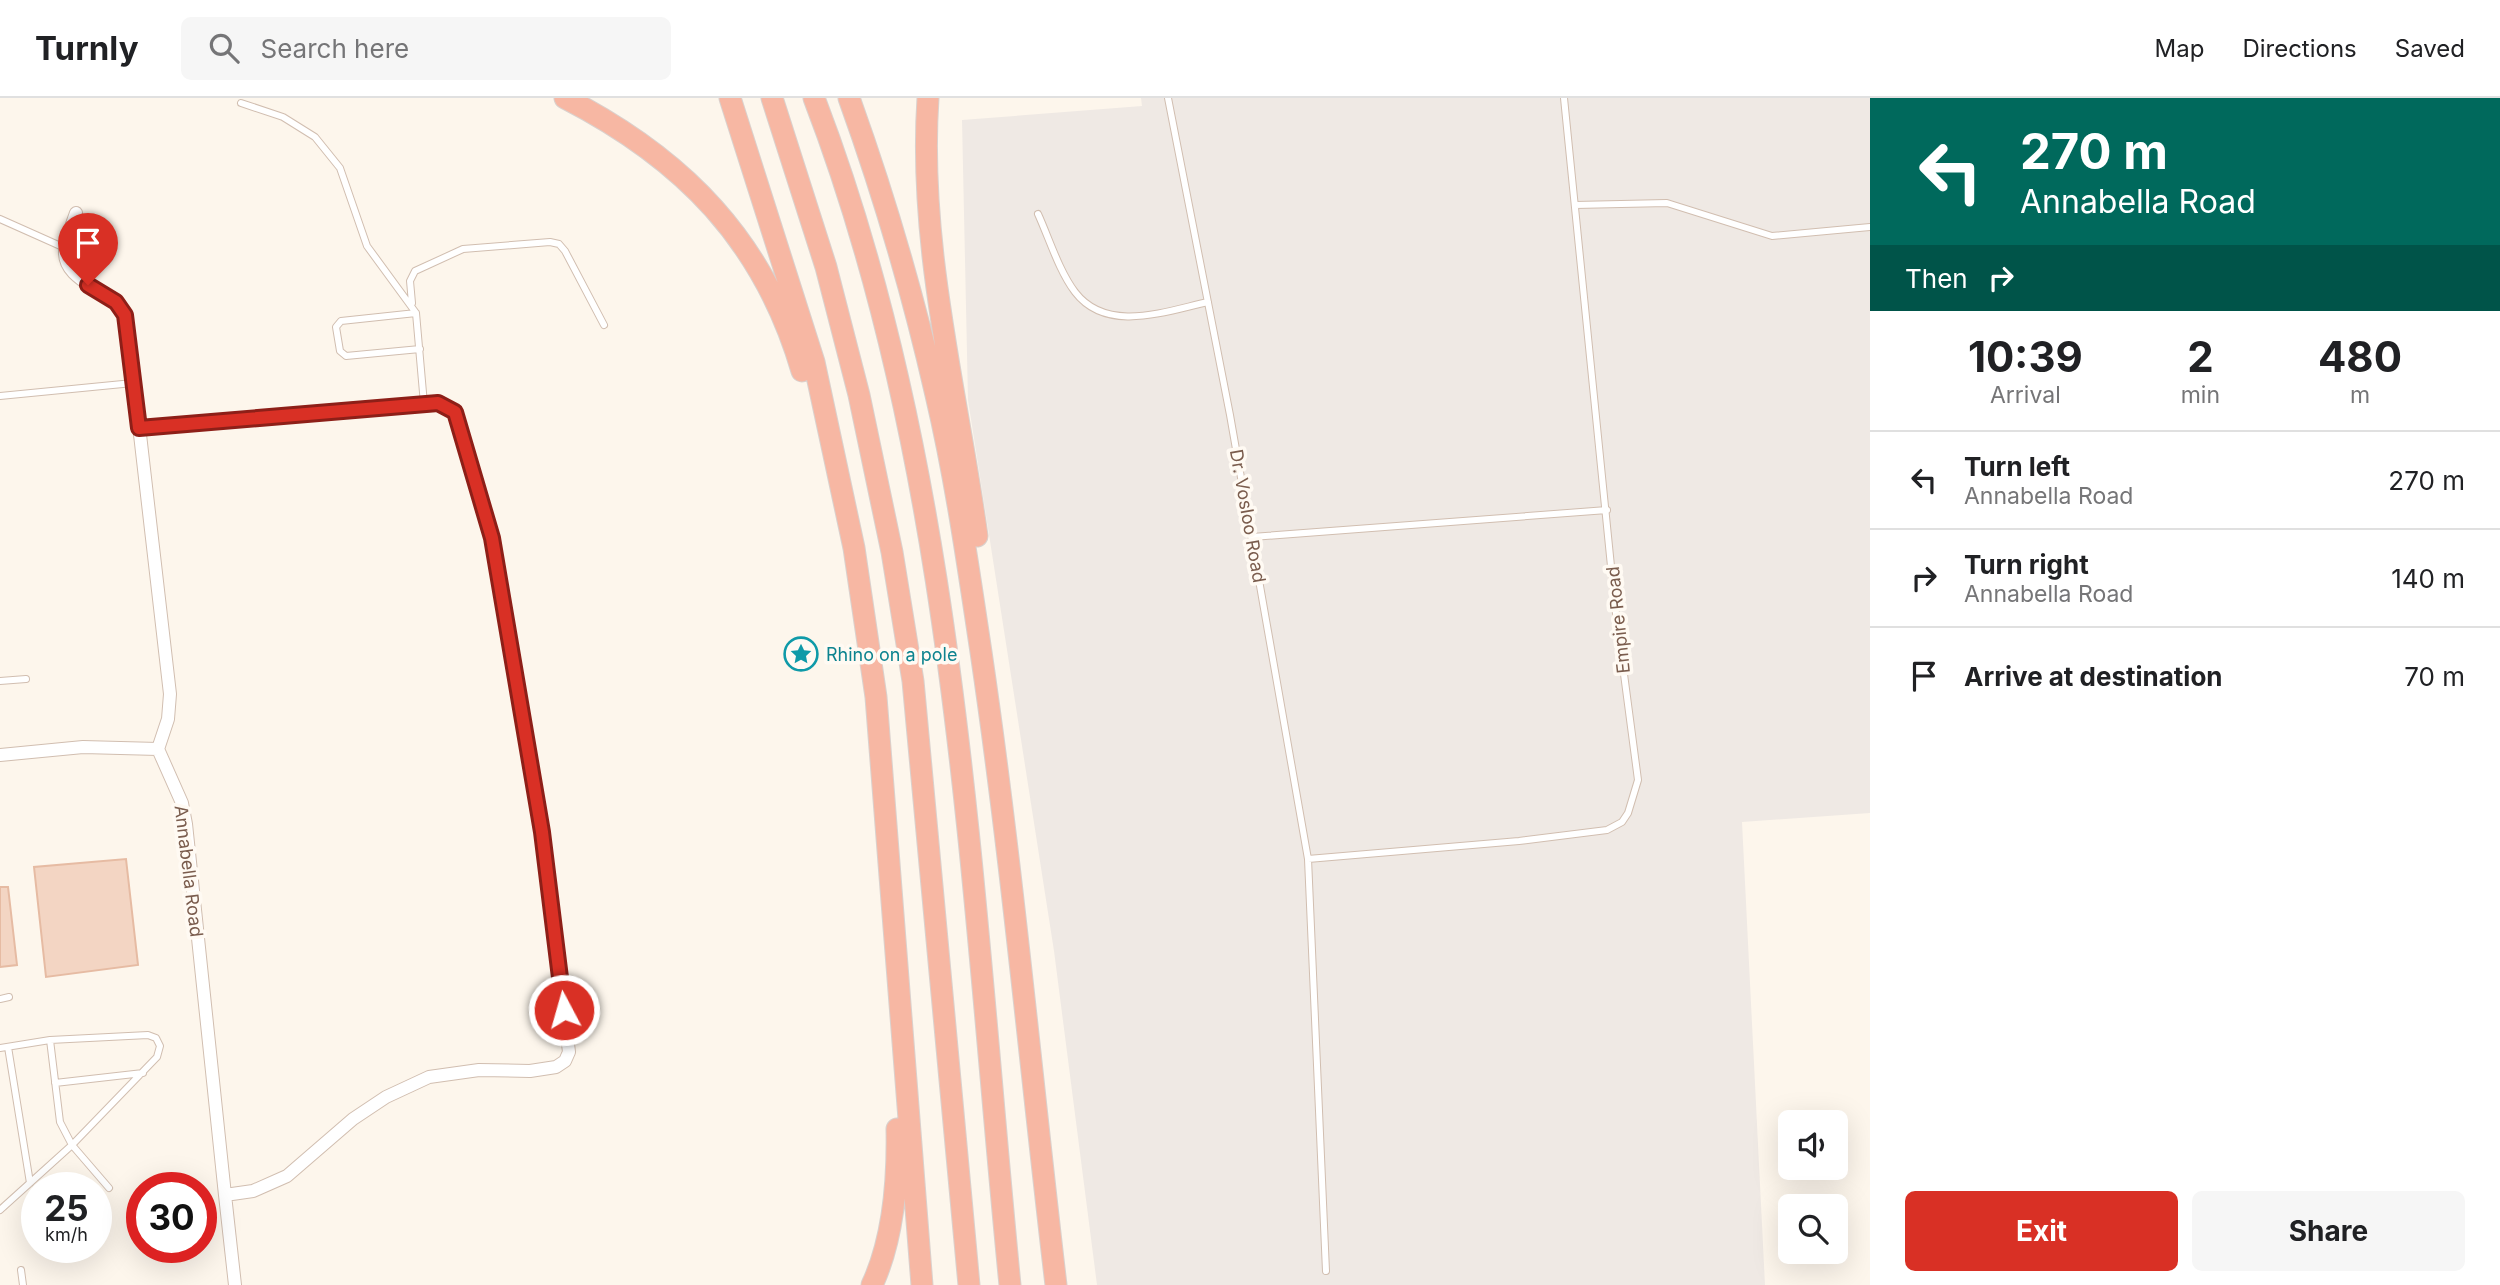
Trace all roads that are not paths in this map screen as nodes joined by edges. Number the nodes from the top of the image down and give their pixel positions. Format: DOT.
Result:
graph roads {
  1 [pos="565,98"];
  2 [pos="730,98"];
  3 [pos="772,98"];
  4 [pos="814,98"];
  5 [pos="849,98"];
  6 [pos="928,98"];
  7 [pos="1168,98"];
  8 [pos="1564,98"];
  9 [pos="241,103"];
  10 [pos="1575,205"];
  11 [pos="76,214"];
  12 [pos="1038,214"];
  13 [pos="0,219"];
  14 [pos="1870,227"];
  15 [pos="65,248"];
  16 [pos="1208,302"];
  17 [pos="412,305"];
  18 [pos="416,313"];
  19 [pos="604,326"];
  20 [pos="420,349"];
  21 [pos="134,383"];
  22 [pos="0,396"];
  23 [pos="424,404"];
  24 [pos="139,428"];
  25 [pos="1607,510"];
  26 [pos="1252,537"];
  27 [pos="854,548"];
  28 [pos="26,679"];
  29 [pos="0,681"];
  30 [pos="994,737"];
  31 [pos="158,750"];
  32 [pos="0,755"];
  33 [pos="1308,859"];
  34 [pos="897,966"];
  35 [pos="9,998"];
  36 [pos="0,999"];
  37 [pos="50,1040"];
  38 [pos="4,1048"];
  39 [pos="143,1073"];
  40 [pos="55,1083"];
  41 [pos="72,1145"];
  42 [pos="28,1172"];
  43 [pos="42,1172"];
  44 [pos="95,1172"];
  45 [pos="21,1191"];
  46 [pos="225,1195"];
  47 [pos="0,1210"];
  48 [pos="21,1270"];
  49 [pos="1326,1271"];
  50 [pos="23,1285"];
  51 [pos="235,1285"];
  52 [pos="872,1285"];
  53 [pos="922,1285"];
  54 [pos="969,1285"];
  55 [pos="1010,1285"];
  56 [pos="1056,1285"];
  1 -- 27 [label="highway"];
  2 -- 27 [label="highway"];
  3 -- 54 [label="highway"];
  4 -- 55 [label="highway"];
  5 -- 30 [label="highway"];
  6 -- 30 [label="highway"];
  7 -- 16 [label="lane, Dr. Vosloo Road"];
  8 -- 10 [label="lane, Empire Road"];
  9 -- 17 [label="lane"];
  10 -- 14 [label="lane"];
  10 -- 25 [label="lane, Empire Road"];
  11 -- 15 [label="street"];
  12 -- 16 [label="lane"];
  13 -- 15 [label="lane"];
  15 -- 21 [label="street"];
  16 -- 26 [label="lane, Dr. Vosloo Road"];
  17 -- 18 [label="lane"];
  17 -- 19 [label="lane"];
  18 -- 20 [label="lane"];
  18 -- 20 [label="lane"];
  20 -- 23 [label="lane"];
  21 -- 22 [label="lane"];
  21 -- 24 [label="street"];
  23 -- 24 [label="street"];
  23 -- 46 [label="street"];
  24 -- 31 [label="street"];
  25 -- 26 [label="lane"];
  25 -- 33 [label="lane, Empire Road"];
  26 -- 33 [label="lane, Dr. Vosloo Road"];
  27 -- 34 [label="highway"];
  28 -- 29 [label="lane"];
  30 -- 56 [label="highway"];
  31 -- 32 [label="street"];
  31 -- 46 [label="street, Annabella Road"];
  33 -- 49 [label="lane, Dr. Vosloo Road"];
  34 -- 52 [label="highway"];
  34 -- 53 [label="highway"];
  35 -- 36 [label="lane"];
  37 -- 38 [label="lane"];
  37 -- 39 [label="lane"];
  37 -- 40 [label="lane"];
  38 -- 42 [label="lane"];
  39 -- 40 [label="lane"];
  39 -- 41 [label="lane"];
  40 -- 41 [label="lane"];
  41 -- 43 [label="lane"];
  41 -- 44 [label="lane"];
  45 -- 47 [label="lane"];
  46 -- 51 [label="street, Annabella Road"];
  48 -- 50 [label="lane"];
}
